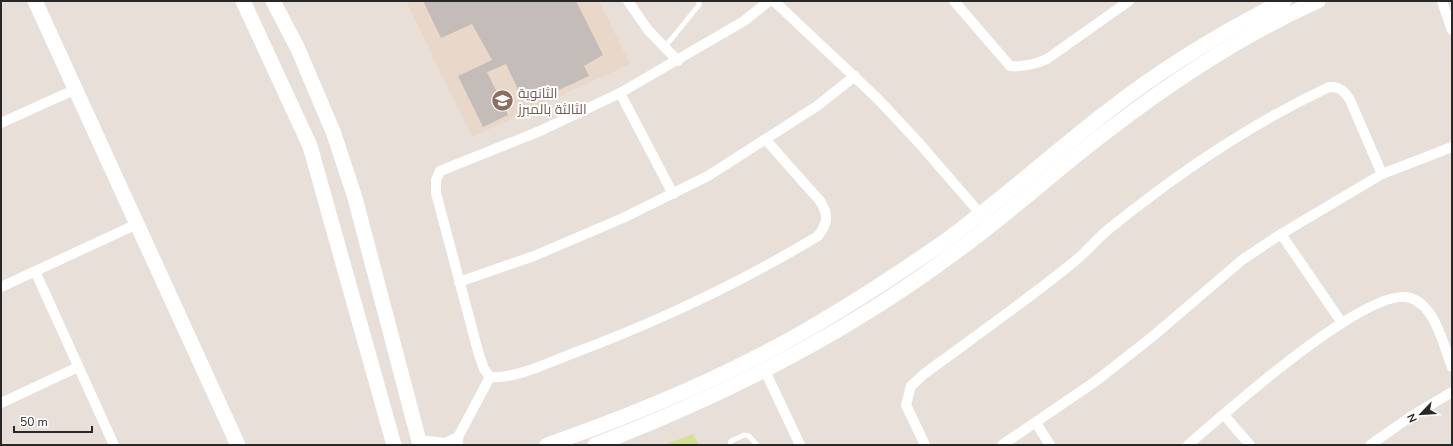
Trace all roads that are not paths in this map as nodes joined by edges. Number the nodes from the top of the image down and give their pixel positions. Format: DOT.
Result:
graph roads {
  1 [pos="35,1"];
  2 [pos="243,1"];
  3 [pos="273,1"];
  4 [pos="628,1"];
  5 [pos="699,1"];
  6 [pos="770,1"];
  7 [pos="774,1"];
  8 [pos="954,1"];
  9 [pos="1129,1"];
  10 [pos="1284,1"];
  11 [pos="1442,1"];
  12 [pos="1314,2"];
  13 [pos="1452,30"];
  14 [pos="664,48"];
  15 [pos="678,61"];
  16 [pos="855,76"];
  17 [pos="76,89"];
  18 [pos="620,93"];
  19 [pos="1,123"];
  20 [pos="766,140"];
  21 [pos="1452,147"];
  22 [pos="1382,174"];
  23 [pos="673,194"];
  24 [pos="981,214"];
  25 [pos="137,224"];
  26 [pos="991,226"];
  27 [pos="1281,234"];
  28 [pos="35,271"];
  29 [pos="459,282"];
  30 [pos="1,287"];
  31 [pos="1342,323"];
  32 [pos="78,367"];
  33 [pos="1452,367"];
  34 [pos="765,371"];
  35 [pos="490,377"];
  36 [pos="1452,392"];
  37 [pos="1,403"];
  38 [pos="1224,415"];
  39 [pos="1036,423"];
  40 [pos="458,441"];
  41 [pos="427,444"];
  42 [pos="114,445"];
  43 [pos="238,445"];
  44 [pos="394,445"];
  45 [pos="547,445"];
  46 [pos="595,445"];
  47 [pos="730,445"];
  48 [pos="757,445"];
  49 [pos="800,445"];
  50 [pos="925,445"];
  51 [pos="1002,445"];
  52 [pos="1050,445"];
  53 [pos="1188,445"];
  54 [pos="1250,445"];
  55 [pos="1370,445"];
  1 -- 17 [label="street"];
  2 -- 44 [label="street"];
  3 -- 41 [label="street"];
  4 -- 14 [label="street"];
  5 -- 14 [label="lane"];
  6 -- 15 [label="street"];
  7 -- 16 [label="street"];
  8 -- 9 [label="street"];
  10 -- 24 [label="street"];
  11 -- 13 [label="street"];
  12 -- 26 [label="street"];
  14 -- 15 [label="street"];
  15 -- 18 [label="street"];
  16 -- 20 [label="street"];
  16 -- 24 [label="street"];
  17 -- 19 [label="street"];
  17 -- 25 [label="street"];
  18 -- 23 [label="street"];
  18 -- 29 [label="street"];
  20 -- 23 [label="street"];
  20 -- 35 [label="street"];
  21 -- 22 [label="street"];
  22 -- 27 [label="street"];
  22 -- 50 [label="street"];
  23 -- 29 [label="street"];
  24 -- 26 [label="street"];
  24 -- 45 [label="street"];
  25 -- 28 [label="street"];
  25 -- 43 [label="street"];
  26 -- 34 [label="street"];
  27 -- 31 [label="street"];
  27 -- 39 [label="street"];
  28 -- 30 [label="street"];
  28 -- 32 [label="street"];
  29 -- 35 [label="street"];
  31 -- 33 [label="street"];
  31 -- 38 [label="street"];
  32 -- 37 [label="street"];
  32 -- 42 [label="street"];
  34 -- 46 [label="street"];
  34 -- 49 [label="street"];
  35 -- 40 [label="street"];
  36 -- 55 [label="street"];
  38 -- 53 [label="street"];
  38 -- 54 [label="street"];
  39 -- 51 [label="street"];
  39 -- 52 [label="street"];
  40 -- 41 [label="street"];
  47 -- 48 [label="lane"];
}
